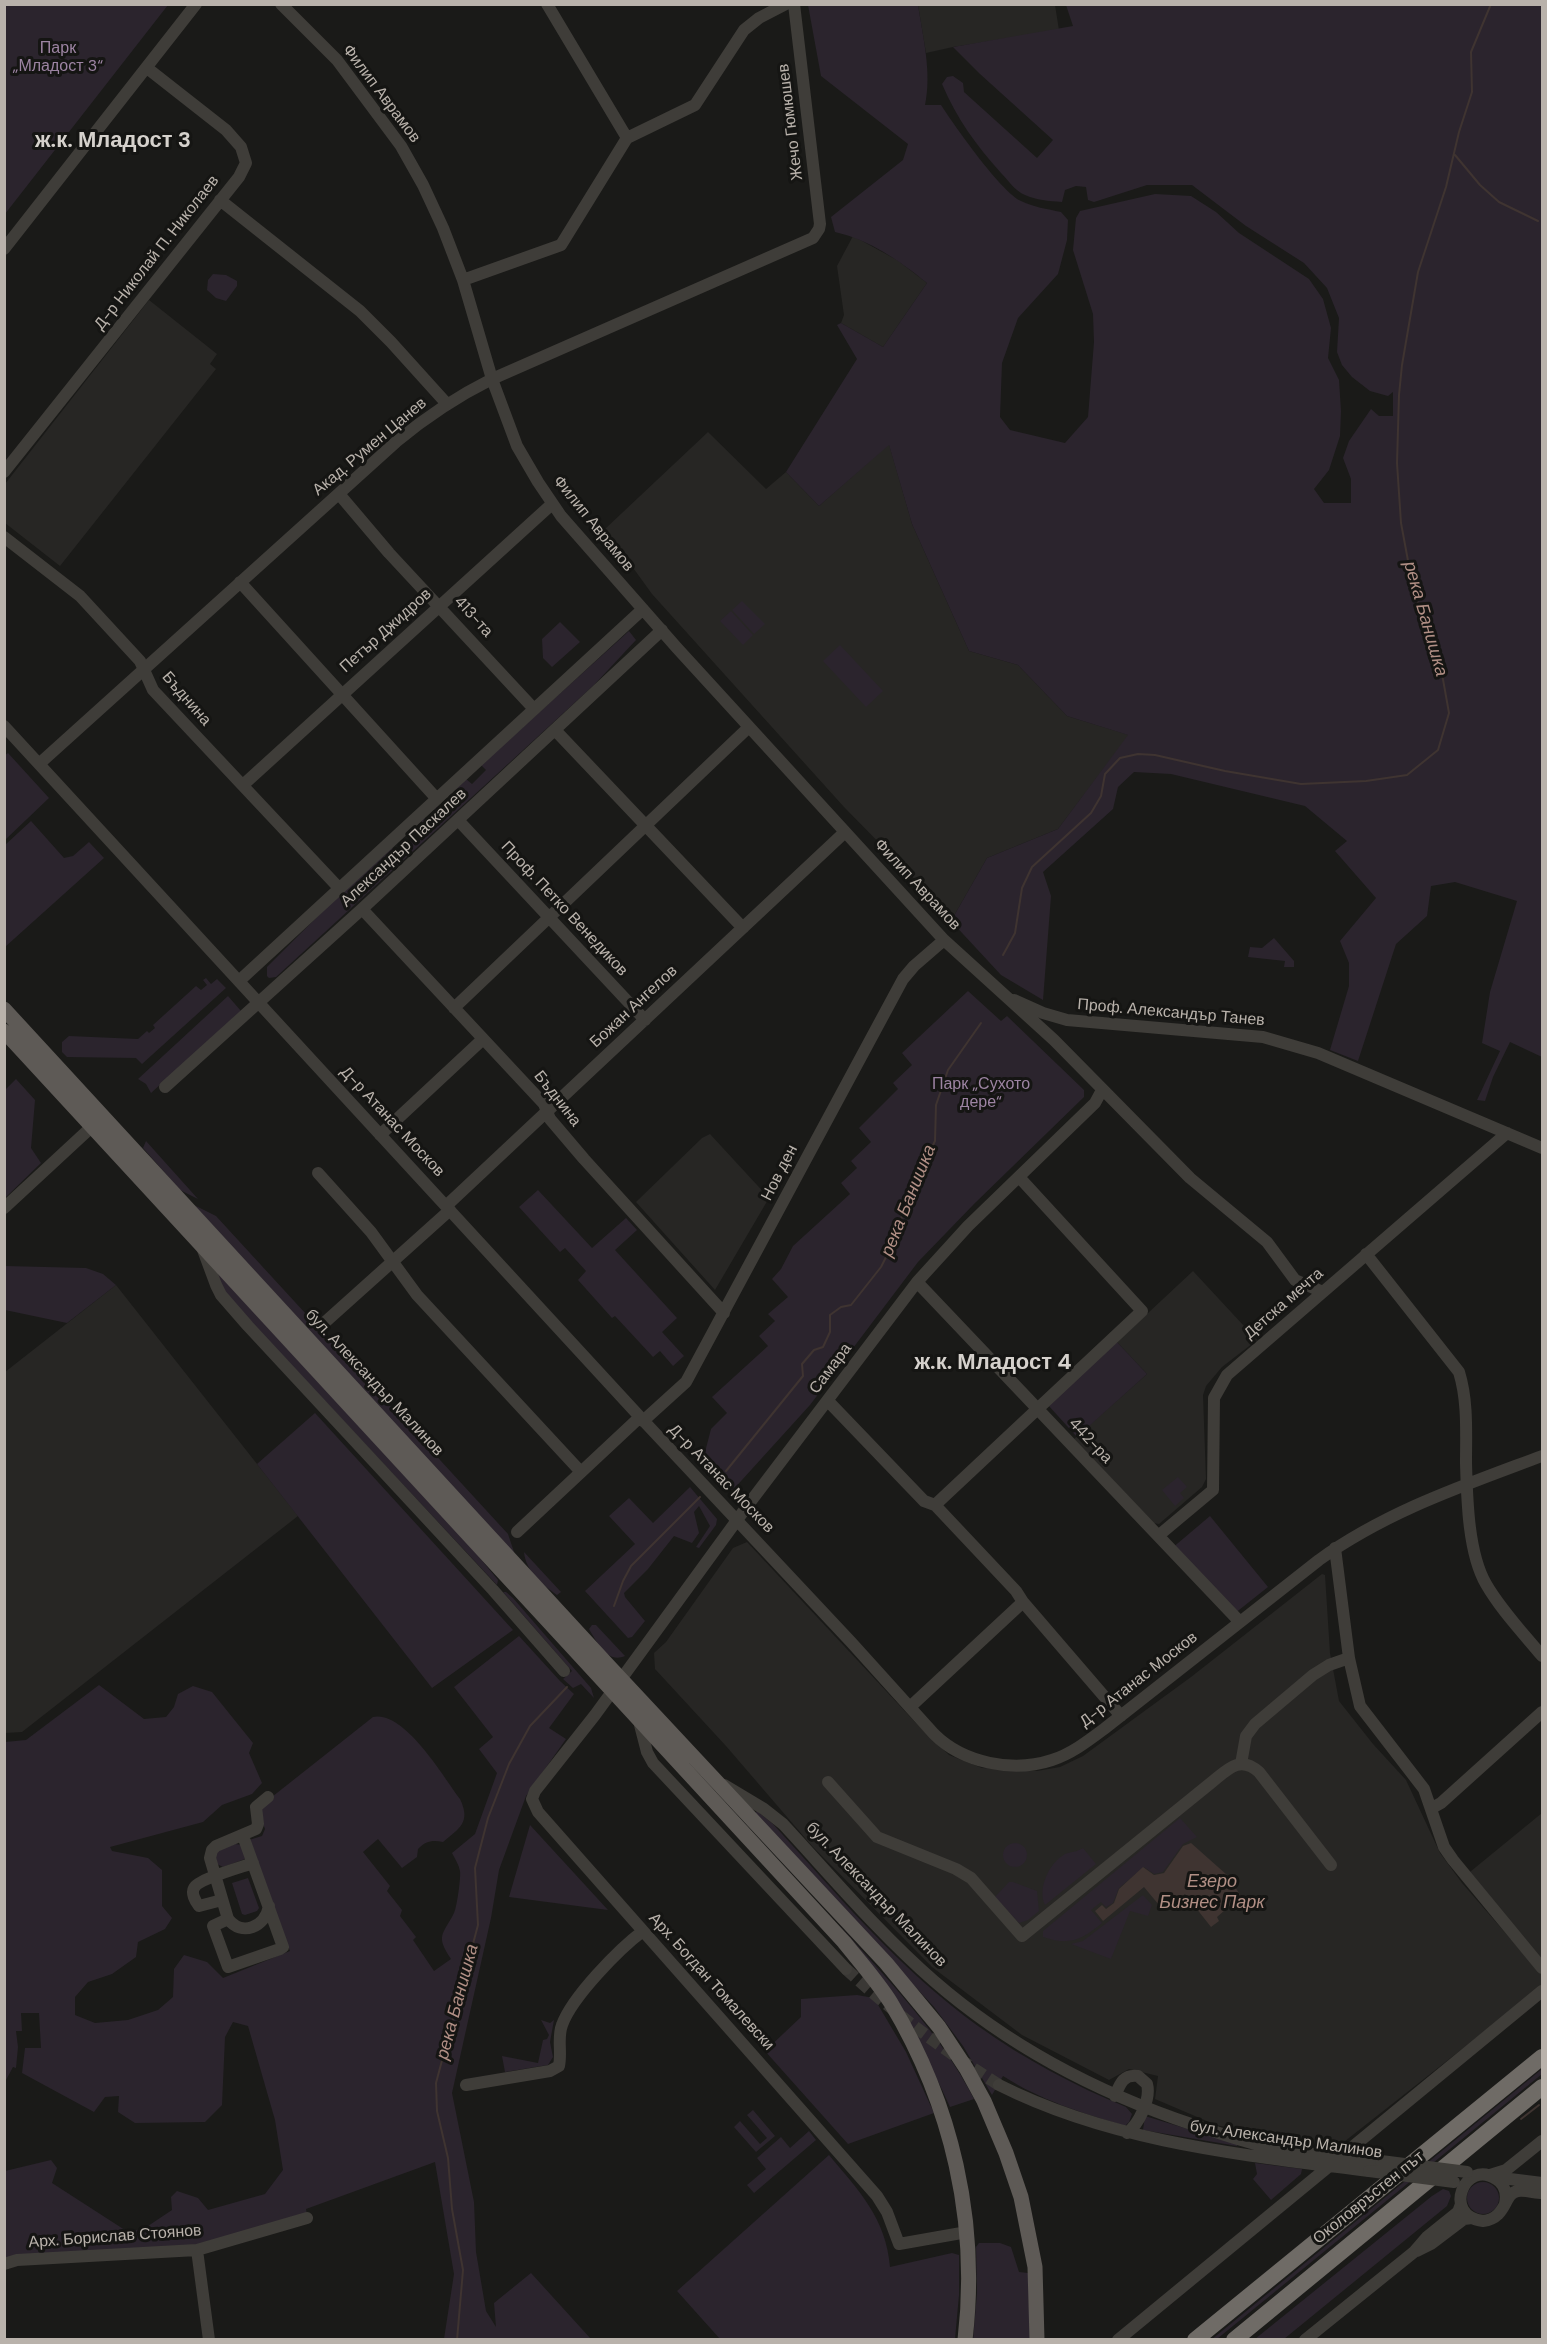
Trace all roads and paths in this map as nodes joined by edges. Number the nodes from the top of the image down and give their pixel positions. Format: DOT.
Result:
graph roads {
  1 [pos="196,4"];
  2 [pos="281,4"];
  3 [pos="547,4"];
  4 [pos="786,4"];
  5 [pos="794,4"];
  6 [pos="147,68"];
  7 [pos="627,138"];
  8 [pos="220,200"];
  9 [pos="816,234"];
  10 [pos="4,249"];
  11 [pos="463,280"];
  12 [pos="492,379"];
  13 [pos="447,404"];
  14 [pos="4,472"];
  15 [pos="339,494"];
  16 [pos="552,504"];
  17 [pos="4,537"];
  18 [pos="240,582"];
  19 [pos="439,605"];
  20 [pos="643,609"];
  21 [pos="662,630"];
  22 [pos="144,669"];
  23 [pos="341,694"];
  24 [pos="534,709"];
  25 [pos="4,726"];
  26 [pos="749,727"];
  27 [pos="555,730"];
  28 [pos="39,764"];
  29 [pos="243,785"];
  30 [pos="437,799"];
  31 [pos="458,820"];
  32 [pos="646,827"];
  33 [pos="845,832"];
  34 [pos="339,888"];
  35 [pos="362,909"];
  36 [pos="549,918"];
  37 [pos="743,928"];
  38 [pos="944,940"];
  39 [pos="239,981"];
  40 [pos="998,990"];
  41 [pos="259,1002"];
  42 [pos="454,1008"];
  43 [pos="4,1009"];
  44 [pos="645,1020"];
  45 [pos="1066,1020"];
  46 [pos="4,1031"];
  47 [pos="483,1039"];
  48 [pos="1054,1040"];
  49 [pos="165,1087"];
  50 [pos="1102,1090"];
  51 [pos="547,1112"];
  52 [pos="98,1121"];
  53 [pos="1507,1133"];
  54 [pos="380,1135"];
  55 [pos="1542,1148"];
  56 [pos="318,1173"];
  57 [pos="1018,1177"];
  58 [pos="4,1208"];
  59 [pos="448,1208"];
  60 [pos="201,1244"];
  61 [pos="1366,1254"];
  62 [pos="393,1262"];
  63 [pos="917,1282"];
  64 [pos="1323,1292"];
  65 [pos="724,1313"];
  66 [pos="323,1324"];
  67 [pos="828,1401"];
  68 [pos="1037,1409"];
  69 [pos="642,1419"];
  70 [pos="1542,1456"];
  71 [pos="581,1472"];
  72 [pos="1467,1484"];
  73 [pos="935,1505"];
  74 [pos="737,1520"];
  75 [pos="517,1532"];
  76 [pos="1158,1536"];
  77 [pos="1335,1548"];
  78 [pos="1023,1602"];
  79 [pos="1240,1622"];
  80 [pos="1542,1656"];
  81 [pos="1349,1658"];
  82 [pos="564,1671"];
  83 [pos="617,1685"];
  84 [pos="910,1707"];
  85 [pos="1542,1712"];
  86 [pos="1121,1716"];
  87 [pos="639,1721"];
  88 [pos="1241,1764"];
  89 [pos="717,1781"];
  90 [pos="828,1782"];
  91 [pos="268,1797"];
  92 [pos="1432,1809"];
  93 [pos="243,1836"];
  94 [pos="253,1863"];
  95 [pos="1331,1864"];
  96 [pos="215,1877"];
  97 [pos="222,1900"];
  98 [pos="269,1906"];
  99 [pos="228,1919"];
  100 [pos="643,1931"];
  101 [pos="1542,1968"];
  102 [pos="846,1969"];
  103 [pos="1542,1991"];
  104 [pos="1542,2057"];
  105 [pos="466,2085"];
  106 [pos="999,2085"];
  107 [pos="1542,2088"];
  108 [pos="1115,2096"];
  109 [pos="1143,2108"];
  110 [pos="1127,2133"];
  111 [pos="1542,2141"];
  112 [pos="1340,2156"];
  113 [pos="1523,2158"];
  114 [pos="1329,2165"];
  115 [pos="1494,2177"];
  116 [pos="1539,2183"];
  117 [pos="1542,2193"];
  118 [pos="1461,2199"];
  119 [pos="1505,2204"];
  120 [pos="1472,2218"];
  121 [pos="303,2219"];
  122 [pos="967,2232"];
  123 [pos="197,2250"];
  124 [pos="1414,2252"];
  125 [pos="4,2264"];
  126 [pos="209,2340"];
  127 [pos="965,2340"];
  128 [pos="1037,2340"];
  129 [pos="1118,2340"];
  130 [pos="1195,2340"];
  131 [pos="1234,2340"];
  132 [pos="1305,2340"];
  1 -- 6 [label="street"];
  2 -- 11 [label="street, Филип Аврамов"];
  3 -- 7 [label="street"];
  4 -- 7 [label="street"];
  5 -- 9 [label="street, Жечо Гюмюшев"];
  6 -- 8 [label="street, Д-р Николай П. Николаев"];
  6 -- 10 [label="street"];
  7 -- 11 [label="street"];
  8 -- 13 [label="street"];
  8 -- 14 [label="street, Д-р Николай П. Николаев"];
  9 -- 12 [label="street, Акад. Румен Цанев"];
  11 -- 12 [label="street, Филип Аврамов"];
  12 -- 13 [label="street, Акад. Румен Цанев"];
  12 -- 16 [label="street, Филип Аврамов"];
  13 -- 15 [label="street, Акад. Румен Цанев"];
  15 -- 18 [label="street, Акад. Румен Цанев"];
  15 -- 19 [label="street, 413-та"];
  16 -- 19 [label="street, Петър Джидров"];
  16 -- 20 [label="street, Филип Аврамов"];
  17 -- 22 [label="street, Бъднина"];
  18 -- 22 [label="street, Акад. Румен Цанев"];
  18 -- 23 [label="street"];
  19 -- 23 [label="street, Петър Джидров"];
  19 -- 24 [label="street, 413-та"];
  20 -- 21 [label="street, Филип Аврамов"];
  20 -- 24 [label="street, Александър Паскалев"];
  21 -- 26 [label="street, Филип Аврамов"];
  21 -- 27 [label="street, Александър Паскалев"];
  22 -- 28 [label="street, Акад. Румен Цанев"];
  22 -- 29 [label="street, Бъднина"];
  23 -- 29 [label="street, Петър Джидров"];
  23 -- 30 [label="street"];
  24 -- 30 [label="street, Александър Паскалев"];
  25 -- 28 [label="street, Д-р Атанас Москов"];
  26 -- 32 [label="street"];
  26 -- 33 [label="street, Филип Аврамов"];
  27 -- 31 [label="street, Александър Паскалев"];
  27 -- 32 [label="street"];
  28 -- 39 [label="street, Д-р Атанас Москов"];
  29 -- 34 [label="street, Бъднина"];
  30 -- 34 [label="street, Александър Паскалев"];
  31 -- 35 [label="street, Александър Паскалев"];
  31 -- 36 [label="street, Проф. Петко Венедиков"];
  32 -- 36 [label="street"];
  32 -- 37 [label="street"];
  33 -- 37 [label="street, Божан Ангелов"];
  33 -- 38 [label="street, Филип Аврамов"];
  34 -- 39 [label="street, Александър Паскалев"];
  35 -- 41 [label="street, Александър Паскалев"];
  35 -- 42 [label="street, Бъднина"];
  36 -- 42 [label="street"];
  36 -- 44 [label="street, Проф. Петко Венедиков"];
  37 -- 44 [label="street, Божан Ангелов"];
  38 -- 40 [label="street, Филип Аврамов"];
  38 -- 65 [label="street, Нов ден"];
  39 -- 41 [label="street, Д-р Атанас Москов"];
  40 -- 45 [label="street, Проф. Александър Танев"];
  40 -- 48 [label="street"];
  41 -- 49 [label="street, Александър Паскалев"];
  41 -- 54 [label="street, Д-р Атанас Москов"];
  42 -- 47 [label="street, Бъднина"];
  43 -- 52 [label="main road, бул. Александър Малинов"];
  44 -- 51 [label="street, Божан Ангелов"];
  45 -- 48 [label="street"];
  45 -- 53 [label="street, Проф. Александър Танев"];
  46 -- 52 [label="main road, бул. Александър Малинов"];
  47 -- 51 [label="street, Бъднина"];
  47 -- 54 [label="street"];
  48 -- 50 [label="street"];
  50 -- 57 [label="street, Самара"];
  50 -- 64 [label="street"];
  51 -- 59 [label="street, Божан Ангелов"];
  51 -- 65 [label="street, Бъднина"];
  52 -- 58 [label="street"];
  52 -- 60 [label="main road, бул. Александър Малинов"];
  52 -- 83 [label="main road, бул. Александър Малинов"];
  53 -- 55 [label="street, Проф. Александър Танев"];
  53 -- 61 [label="street, Детска мечта"];
  54 -- 59 [label="street, Д-р Атанас Москов"];
  56 -- 62 [label="street"];
  57 -- 63 [label="street, Самара"];
  57 -- 68 [label="street"];
  59 -- 62 [label="street, Божан Ангелов"];
  59 -- 69 [label="street, Д-р Атанас Москов"];
  60 -- 82 [label="street"];
  60 -- 83 [label="main road, бул. Александър Малинов"];
  61 -- 64 [label="street, Детска мечта"];
  61 -- 72 [label="street"];
  62 -- 66 [label="street, Божан Ангелов"];
  62 -- 71 [label="street"];
  63 -- 67 [label="street, Самара"];
  63 -- 68 [label="street, 442-ра"];
  64 -- 76 [label="street, Детска мечта"];
  65 -- 69 [label="street, Нов ден"];
  67 -- 73 [label="street"];
  67 -- 74 [label="street, Самара"];
  68 -- 73 [label="street"];
  68 -- 76 [label="street, 442-ра"];
  69 -- 71 [label="street, Нов ден"];
  69 -- 74 [label="street, Д-р Атанас Москов"];
  70 -- 72 [label="street, Д-р Атанас Москов"];
  71 -- 75 [label="street, Нов ден"];
  72 -- 77 [label="street, Д-р Атанас Москов"];
  72 -- 80 [label="street"];
  73 -- 78 [label="street"];
  74 -- 83 [label="street, Самара"];
  74 -- 84 [label="street, Д-р Атанас Москов"];
  76 -- 79 [label="street, 442-ра"];
  77 -- 79 [label="street, Д-р Атанас Москов"];
  77 -- 81 [label="street"];
  78 -- 84 [label="street"];
  78 -- 86 [label="street"];
  79 -- 86 [label="street, Д-р Атанас Москов"];
  81 -- 88 [label="street"];
  81 -- 92 [label="street"];
  83 -- 87 [label="main road, бул. Александър Малинов"];
  83 -- 89 [label="main road, бул. Александър Малинов"];
  83 -- 100 [label="street, Арх. Богдан Томалевски"];
  84 -- 86 [label="street, Д-р Атанас Москов"];
  85 -- 92 [label="street"];
  87 -- 102 [label="street, бул. Александър Малинов"];
  87 -- 122 [label="main road, бул. Александър Малинов"];
  88 -- 90 [label="street"];
  88 -- 95 [label="street"];
  89 -- 108 [label="street, бул. Александър Малинов"];
  89 -- 128 [label="main road, бул. Александър Малинов"];
  91 -- 93 [label="street"];
  92 -- 101 [label="street"];
  93 -- 94 [label="street"];
  93 -- 96 [label="street"];
  94 -- 96 [label="street"];
  94 -- 98 [label="street"];
  96 -- 97 [label="street"];
  96 -- 97 [label="street"];
  97 -- 99 [label="street"];
  98 -- 99 [label="street"];
  98 -- 99 [label="street"];
  100 -- 105 [label="street"];
  100 -- 122 [label="street, Арх. Богдан Томалевски"];
  103 -- 112 [label="street"];
  104 -- 130 [label="highway, Околовръстен път"];
  106 -- 110 [label="street, бул. Александър Малинов"];
  107 -- 131 [label="highway, Околовръстен път"];
  108 -- 109 [label="street, бул. Александър Малинов"];
  108 -- 109 [label="street"];
  109 -- 110 [label="street"];
  109 -- 112 [label="street, бул. Александър Малинов"];
  110 -- 114 [label="street, бул. Александър Малинов"];
  111 -- 113 [label="street"];
  112 -- 114 [label="street"];
  112 -- 115 [label="street, бул. Александър Малинов, bridge"];
  113 -- 115 [label="street"];
  113 -- 116 [label="street"];
  114 -- 118 [label="street, бул. Александър Малинов, bridge"];
  114 -- 129 [label="street"];
  115 -- 116 [label="street, бул. Александър Малинов"];
  115 -- 118 [label="street"];
  115 -- 119 [label="street"];
  117 -- 119 [label="street"];
  118 -- 120 [label="street"];
  118 -- 124 [label="street"];
  119 -- 120 [label="street"];
  120 -- 124 [label="street"];
  121 -- 123 [label="street, Арх. Борислав Стоянов"];
  122 -- 127 [label="main road, бул. Александър Малинов"];
  123 -- 125 [label="street, Арх. Борислав Стоянов"];
  123 -- 126 [label="street"];
  124 -- 132 [label="street"];
}
